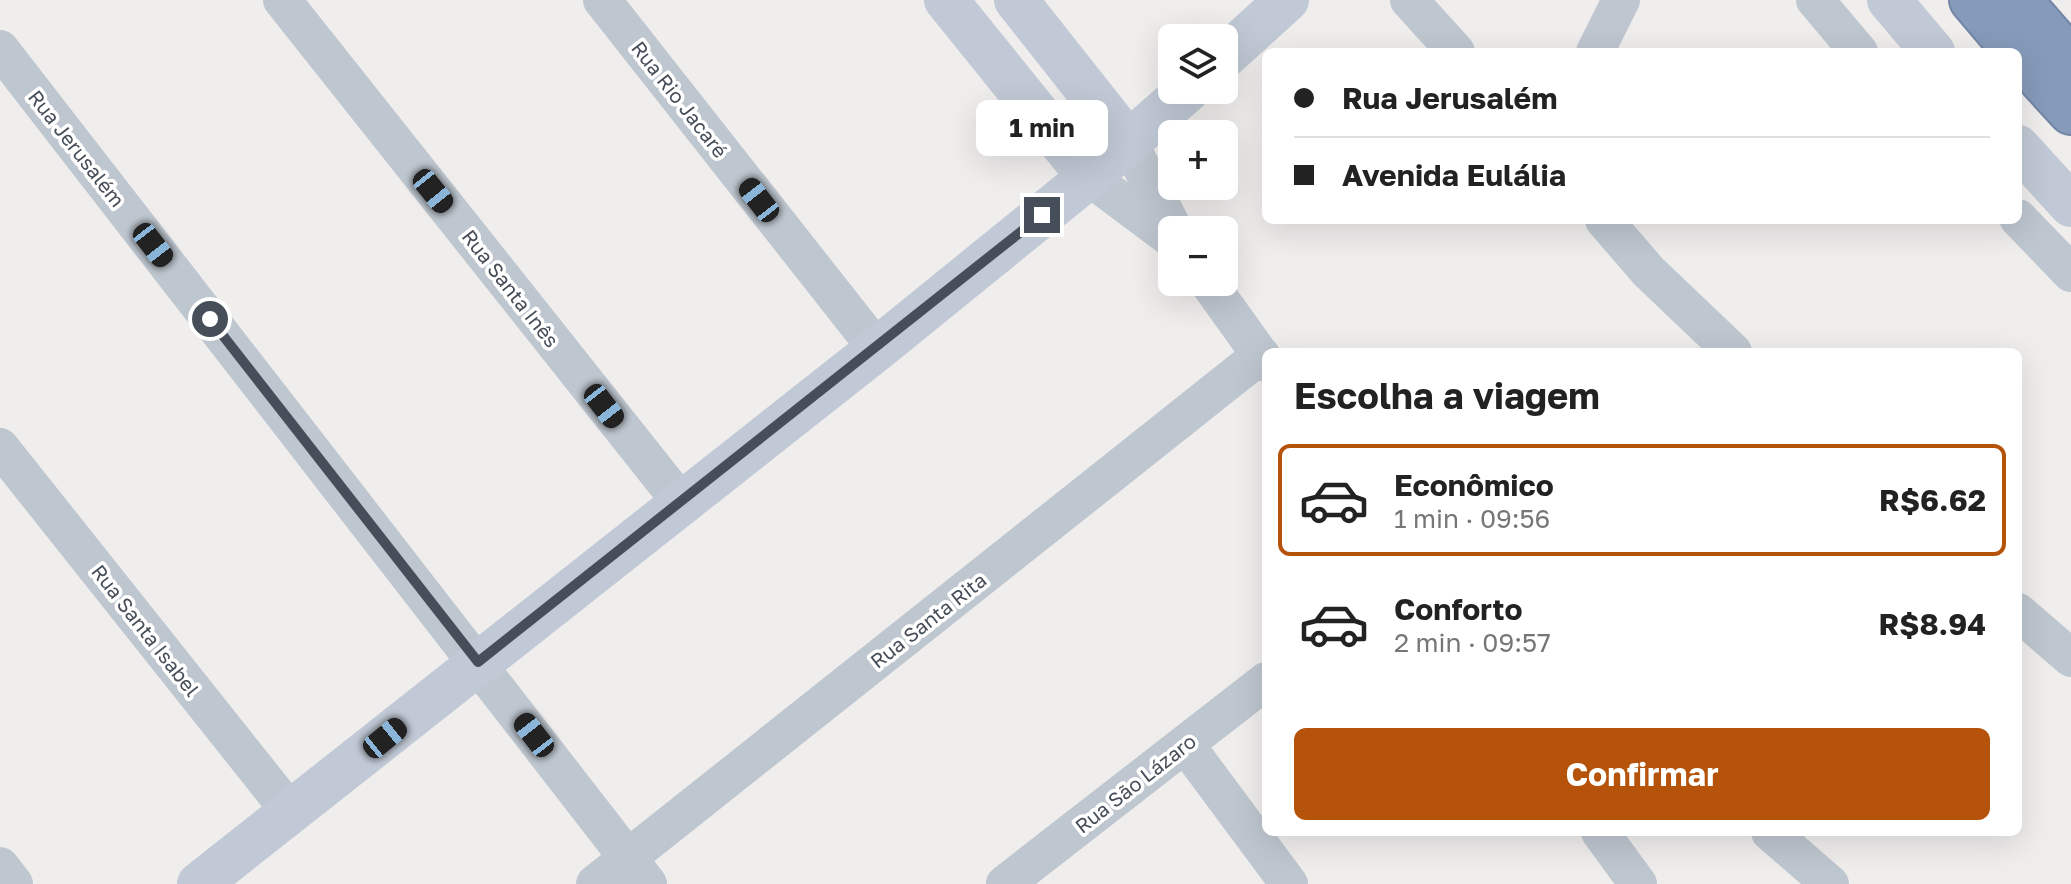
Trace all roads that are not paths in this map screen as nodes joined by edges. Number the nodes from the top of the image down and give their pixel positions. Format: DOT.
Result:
graph roads {
  1 [pos="282,0"];
  2 [pos="602,0"];
  3 [pos="946,0"];
  4 [pos="1016,0"];
  5 [pos="1287,0"];
  6 [pos="1409,0"];
  7 [pos="1621,0"];
  8 [pos="1815,0"];
  9 [pos="1889,0"];
  10 [pos="1972,0"];
  11 [pos="2019,0"];
  12 [pos="1238,44"];
  13 [pos="1452,48"];
  14 [pos="1597,48"];
  15 [pos="1856,48"];
  16 [pos="1930,48"];
  17 [pos="2013,48"];
  18 [pos="0,49"];
  19 [pos="2022,58"];
  20 [pos="2071,60"];
  21 [pos="1172,104"];
  22 [pos="2071,112"];
  23 [pos="1129,143"];
  24 [pos="2022,151"];
  25 [pos="1089,177"];
  26 [pos="2071,205"];
  27 [pos="1167,216"];
  28 [pos="2022,222"];
  29 [pos="1607,224"];
  30 [pos="1158,229"];
  31 [pos="2071,273"];
  32 [pos="1218,296"];
  33 [pos="1729,348"];
  34 [pos="877,349"];
  35 [pos="1262,358"];
  36 [pos="1262,360"];
  37 [pos="0,447"];
  38 [pos="680,501"];
  39 [pos="2022,615"];
  40 [pos="2071,658"];
  41 [pos="478,662"];
  42 [pos="1262,684"];
  43 [pos="1185,744"];
  44 [pos="292,814"];
  45 [pos="1603,836"];
  46 [pos="1775,836"];
  47 [pos="0,866"];
  48 [pos="638,871"];
  49 [pos="14,884"];
  50 [pos="199,884"];
  51 [pos="595,884"];
  52 [pos="1005,884"];
  53 [pos="1289,884"];
  54 [pos="1638,884"];
  55 [pos="1830,884"];
  1 -- 38 [label="street, Rua Santa Inês"];
  2 -- 34 [label="street, Rua Rio Jacaré"];
  3 -- 25 [label="street"];
  4 -- 23 [label="street"];
  5 -- 12 [label="street"];
  6 -- 13 [label="street"];
  7 -- 14 [label="street"];
  8 -- 15 [label="street"];
  9 -- 16 [label="street"];
  10 -- 17 [label="highway"];
  11 -- 20 [label="highway"];
  18 -- 41 [label="street, Rua Jerusalém"];
  19 -- 22 [label="highway"];
  21 -- 23 [label="street"];
  23 -- 25 [label="street"];
  23 -- 27 [label="street"];
  24 -- 26 [label="street"];
  25 -- 30 [label="street"];
  25 -- 34 [label="street"];
  28 -- 31 [label="street"];
  29 -- 33 [label="street"];
  32 -- 35 [label="street"];
  34 -- 38 [label="street"];
  36 -- 48 [label="street, Rua Santa Rita"];
  37 -- 44 [label="street, Rua Santa Isabel"];
  38 -- 41 [label="street"];
  39 -- 40 [label="street"];
  41 -- 44 [label="street"];
  41 -- 48 [label="street, Rua Jerusalém"];
  42 -- 43 [label="street, Rua São Lázaro"];
  43 -- 52 [label="street, Rua São Lázaro"];
  43 -- 53 [label="street"];
  44 -- 50 [label="street"];
  45 -- 54 [label="street"];
  46 -- 55 [label="street"];
  47 -- 49 [label="street"];
  48 -- 51 [label="street, Rua Santa Rita"];
}
